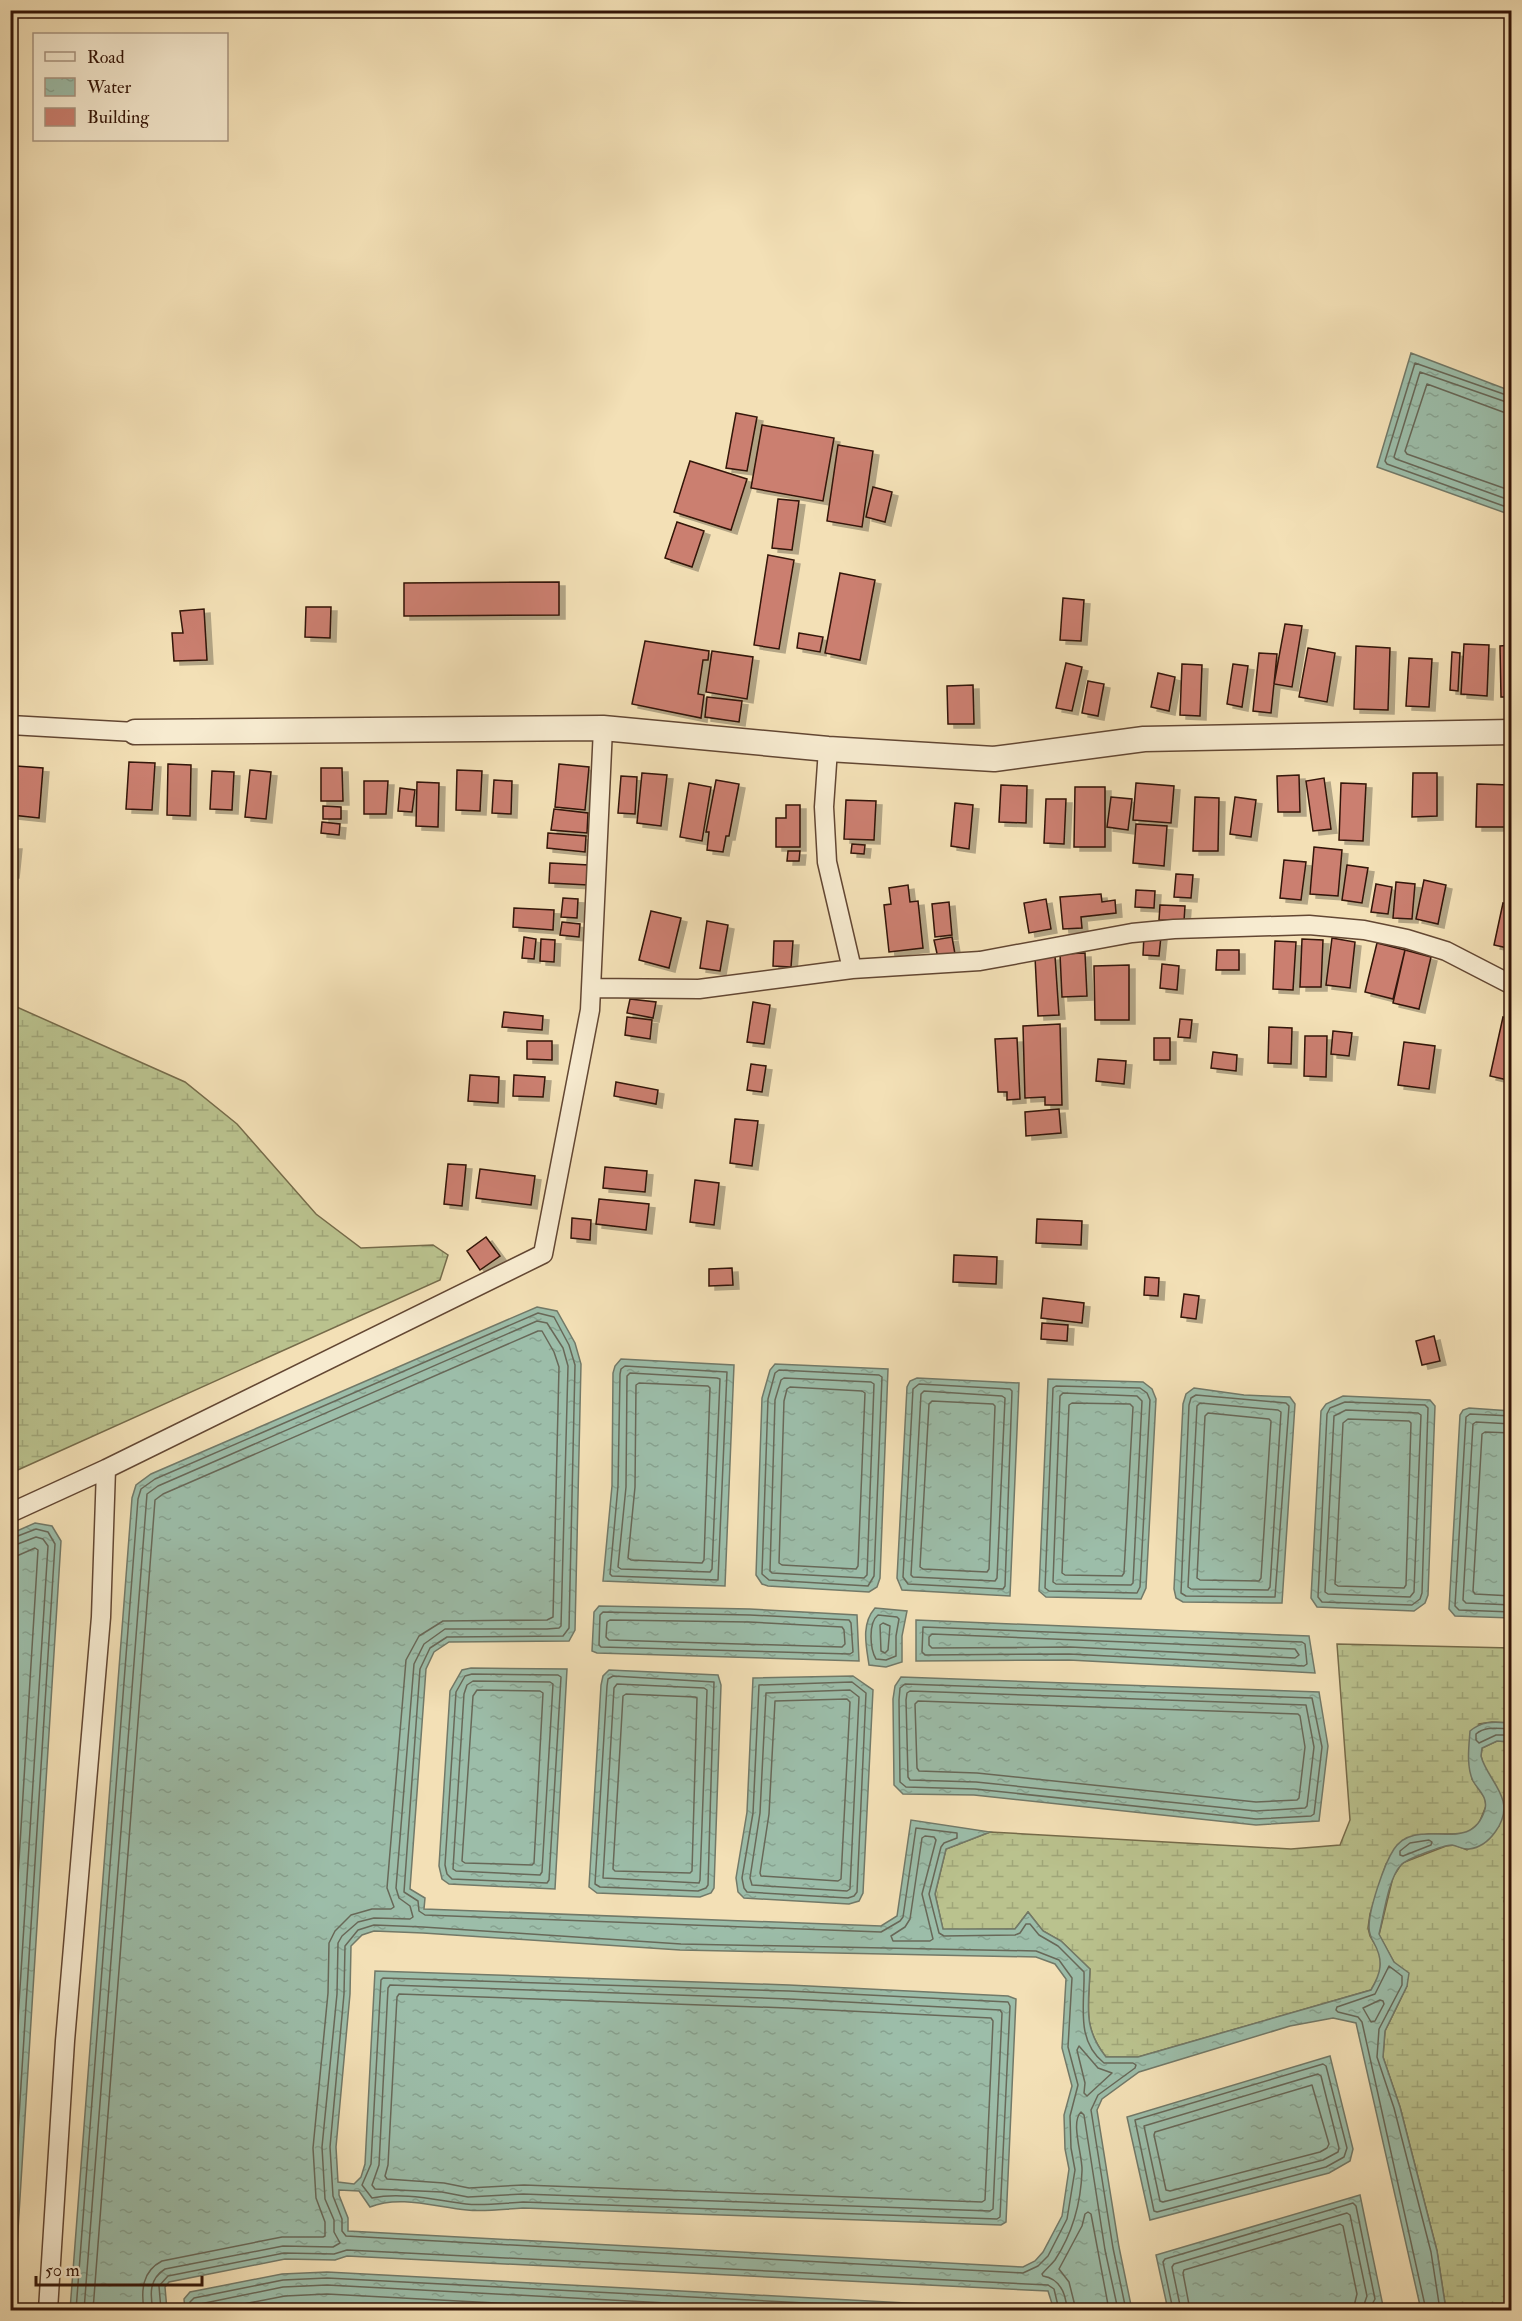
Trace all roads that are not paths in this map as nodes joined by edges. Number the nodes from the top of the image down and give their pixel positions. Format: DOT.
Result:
graph roads {
  1 [pos="10,725"];
  2 [pos="603,728"];
  3 [pos="135,732"];
  4 [pos="1512,732"];
  5 [pos="828,749"];
  6 [pos="852,969"];
  7 [pos="1512,985"];
  8 [pos="591,988"];
  9 [pos="105,1469"];
  10 [pos="10,1513"];
  11 [pos="48,2310"];
  1 -- 3 [label="street"];
  2 -- 3 [label="street"];
  2 -- 5 [label="street"];
  2 -- 8 [label="street"];
  4 -- 5 [label="street"];
  5 -- 6 [label="street"];
  6 -- 7 [label="street"];
  6 -- 8 [label="street"];
  8 -- 9 [label="street"];
  9 -- 10 [label="street"];
  9 -- 11 [label="street"];
}
